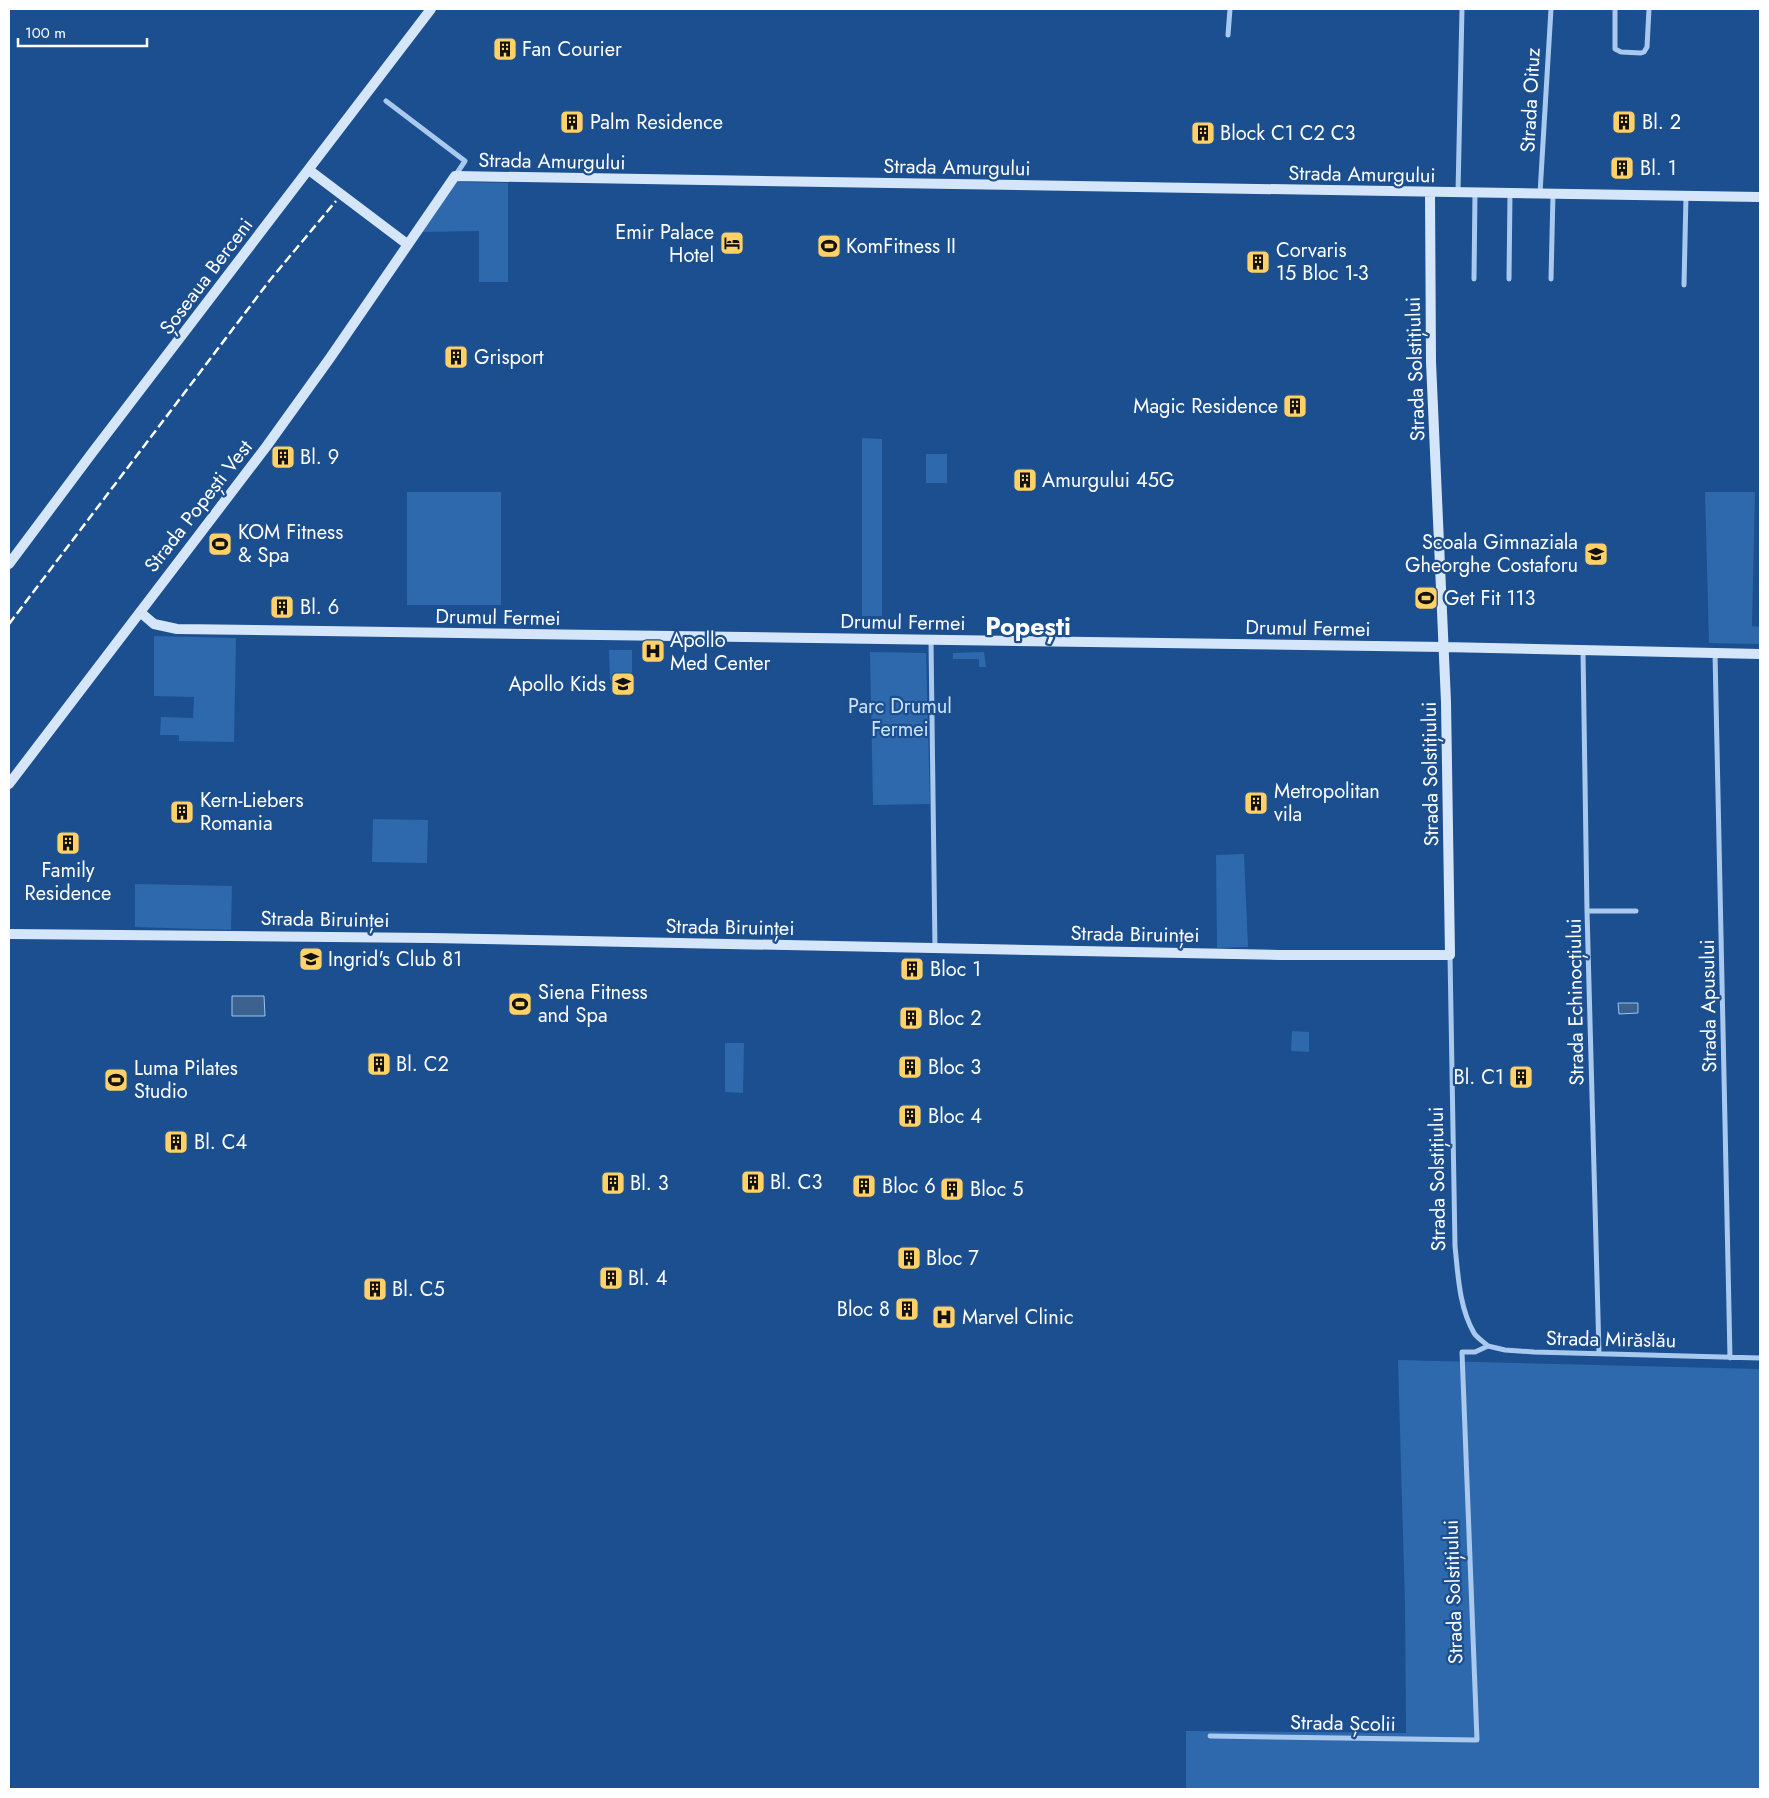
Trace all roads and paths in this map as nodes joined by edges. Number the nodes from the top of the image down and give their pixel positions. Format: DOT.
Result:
graph roads {
  1 [pos="432,9"];
  2 [pos="1230,9"];
  3 [pos="1462,9"];
  4 [pos="1551,9"];
  5 [pos="1615,9"];
  6 [pos="1648,9"];
  7 [pos="1228,35"];
  8 [pos="386,101"];
  9 [pos="309,170"];
  10 [pos="455,176"];
  11 [pos="1430,192"];
  12 [pos="1458,192"];
  13 [pos="1475,193"];
  14 [pos="1510,193"];
  15 [pos="1540,194"];
  16 [pos="1553,194"];
  17 [pos="1686,196"];
  18 [pos="1760,197"];
  19 [pos="407,244"];
  20 [pos="1474,279"];
  21 [pos="1509,279"];
  22 [pos="1551,279"];
  23 [pos="1684,285"];
  24 [pos="9,564"];
  25 [pos="140,612"];
  26 [pos="931,640"];
  27 [pos="1443,648"];
  28 [pos="1583,651"];
  29 [pos="1715,653"];
  30 [pos="1760,654"];
  31 [pos="9,784"];
  32 [pos="1587,911"];
  33 [pos="1636,912"];
  34 [pos="9,934"];
  35 [pos="935,949"];
  36 [pos="1450,955"];
  37 [pos="1488,1346"];
  38 [pos="1462,1352"];
  39 [pos="1598,1353"];
  40 [pos="1730,1358"];
  41 [pos="1760,1358"];
  42 [pos="1210,1736"];
  43 [pos="1476,1740"];
  1 -- 9 [label="street, Șoseaua Berceni"];
  2 -- 7 [label="street"];
  3 -- 12 [label="street, Strada Amurgului"];
  4 -- 15 [label="street, Strada Oituz"];
  5 -- 6 [label="street"];
  8 -- 10 [label="street"];
  9 -- 19 [label="street"];
  9 -- 24 [label="street, Șoseaua Berceni"];
  10 -- 11 [label="street, Strada Amurgului"];
  10 -- 19 [label="street, Strada Popești Vest"];
  11 -- 12 [label="street, Strada Amurgului"];
  11 -- 27 [label="street, Strada Solstițiului"];
  12 -- 13 [label="street, Strada Amurgului"];
  13 -- 14 [label="street, Strada Amurgului"];
  13 -- 20 [label="street"];
  14 -- 15 [label="street, Strada Amurgului"];
  14 -- 21 [label="street"];
  15 -- 16 [label="street, Strada Amurgului"];
  16 -- 17 [label="street, Strada Amurgului"];
  16 -- 22 [label="street"];
  17 -- 18 [label="street, Strada Amurgului"];
  17 -- 23 [label="street"];
  19 -- 25 [label="street, Strada Popești Vest"];
  25 -- 26 [label="street, Drumul Fermei"];
  25 -- 31 [label="street, Strada Popești Vest"];
  26 -- 27 [label="street, Drumul Fermei"];
  26 -- 35 [label="street"];
  27 -- 28 [label="street, Drumul Fermei"];
  27 -- 36 [label="street, Strada Solstițiului"];
  28 -- 29 [label="street, Drumul Fermei"];
  28 -- 32 [label="street, Strada Echinocțiului"];
  29 -- 30 [label="street, Drumul Fermei"];
  29 -- 40 [label="street, Strada Apusului"];
  32 -- 33 [label="street"];
  32 -- 39 [label="street, Strada Echinocțiului"];
  34 -- 35 [label="street, Strada Biruinței"];
  35 -- 36 [label="street, Strada Biruinței"];
  36 -- 37 [label="street, Strada Solstițiului"];
  37 -- 38 [label="street, Strada Mirăslău"];
  37 -- 39 [label="street, Strada Mirăslău"];
  38 -- 43 [label="street, Strada Solstițiului"];
  39 -- 40 [label="street, Strada Mirăslău"];
  40 -- 41 [label="street, Strada Mirăslău"];
  42 -- 43 [label="street, Strada Școlii"];
}
